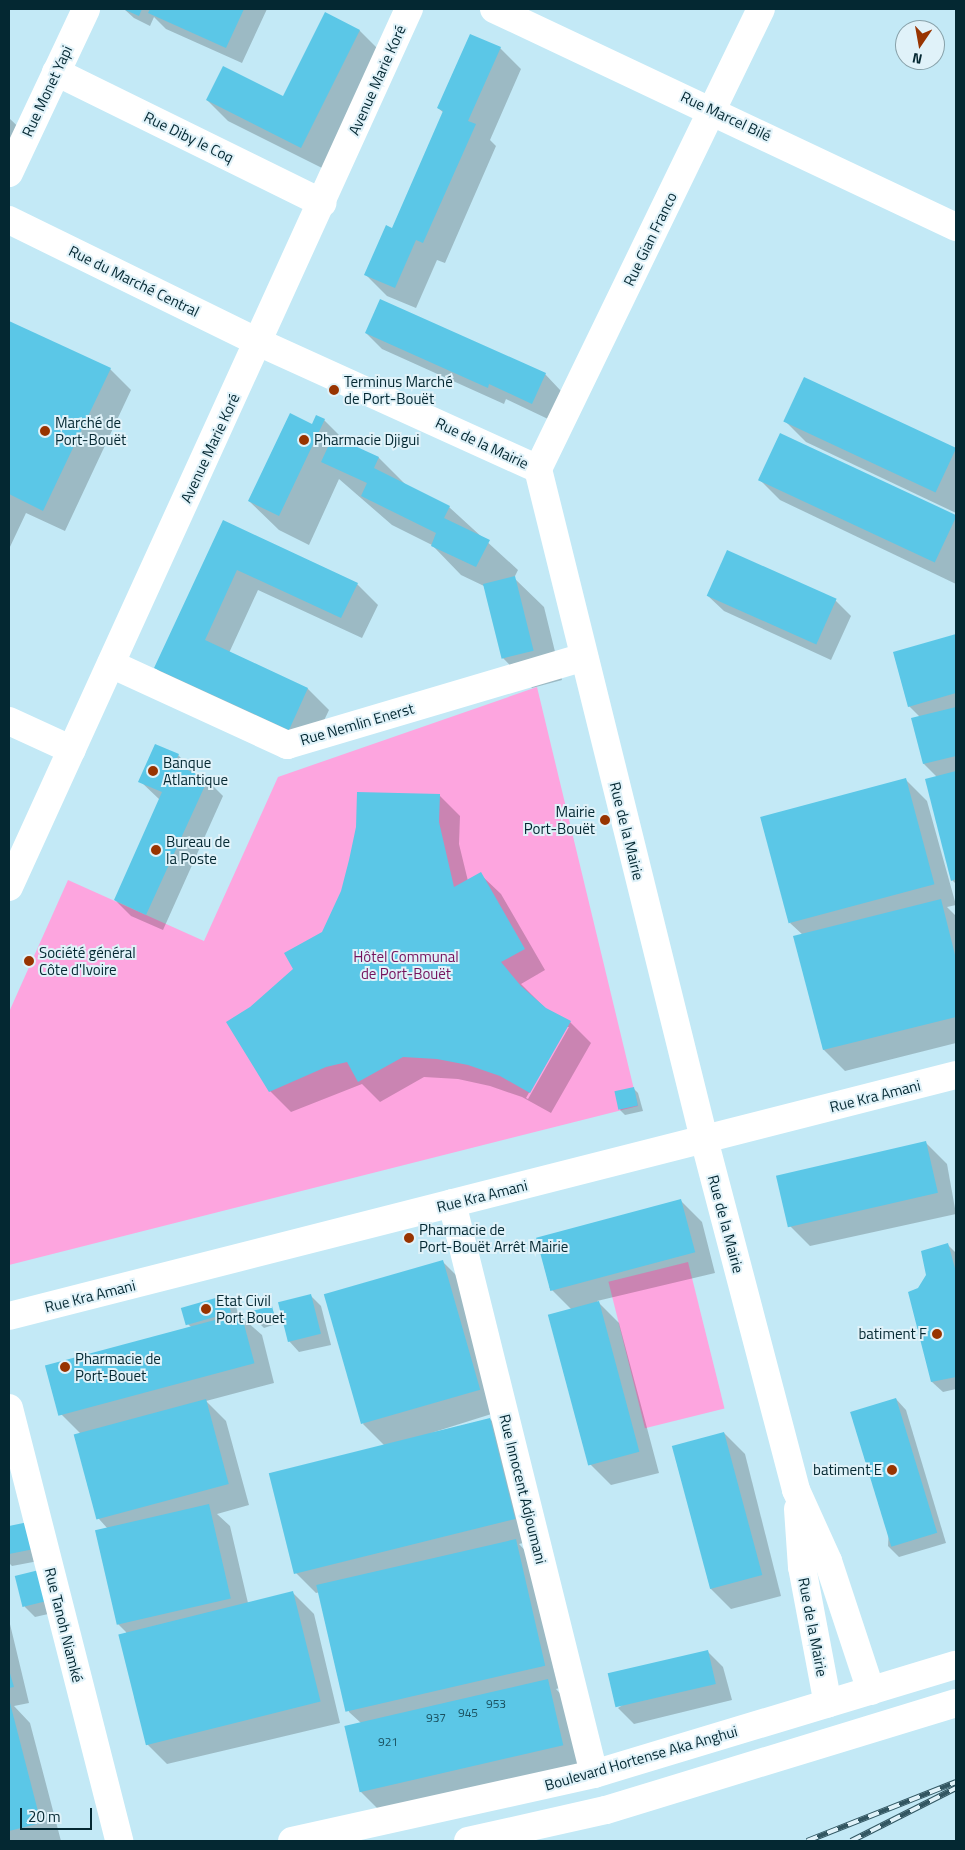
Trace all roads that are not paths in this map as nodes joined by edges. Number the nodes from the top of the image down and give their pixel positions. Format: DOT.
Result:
graph roads {
  1 [pos="86,9"];
  2 [pos="409,9"];
  3 [pos="494,9"];
  4 [pos="761,9"];
  5 [pos="56,72"];
  6 [pos="712,109"];
  7 [pos="9,173"];
  8 [pos="322,203"];
  9 [pos="9,220"];
  10 [pos="956,227"];
  11 [pos="258,342"];
  12 [pos="538,468"];
  13 [pos="584,657"];
  14 [pos="111,664"];
  15 [pos="9,721"];
  16 [pos="72,750"];
  17 [pos="9,887"];
  18 [pos="956,1075"];
  19 [pos="704,1139"];
  20 [pos="452,1203"];
  21 [pos="9,1316"];
  22 [pos="9,1408"];
  23 [pos="796,1490"];
  24 [pos="956,1665"];
  25 [pos="871,1691"];
  26 [pos="956,1703"];
  27 [pos="828,1704"];
  28 [pos="594,1774"];
  29 [pos="119,1841"];
  30 [pos="292,1841"];
  31 [pos="468,1841"];
  1 -- 5 [label="street, Rue Monet Yapi"];
  2 -- 8 [label="street, Avenue Marie Koré"];
  3 -- 6 [label="street, Rue Marcel Bilé"];
  4 -- 6 [label="street, Rue Gian Franco"];
  5 -- 7 [label="street, Rue Monet Yapi"];
  5 -- 8 [label="street, Rue Diby le Coq"];
  6 -- 10 [label="street, Rue Marcel Bilé"];
  6 -- 12 [label="street, Rue Gian Franco"];
  8 -- 11 [label="street, Avenue Marie Koré"];
  9 -- 11 [label="street, Rue du Marché Central"];
  11 -- 12 [label="street, Rue de la Mairie"];
  11 -- 14 [label="street, Avenue Marie Koré"];
  12 -- 13 [label="street, Rue de la Mairie"];
  13 -- 14 [label="street, Rue Nemlin Enerst"];
  13 -- 19 [label="street, Rue de la Mairie"];
  14 -- 16 [label="street, Avenue Marie Koré"];
  15 -- 16 [label="street"];
  16 -- 17 [label="street, Avenue Marie Koré"];
  18 -- 19 [label="street, Rue Kra Amani"];
  19 -- 20 [label="street, Rue Kra Amani"];
  19 -- 23 [label="street, Rue de la Mairie"];
  20 -- 21 [label="street, Rue Kra Amani"];
  20 -- 28 [label="street, Rue Innocent Adjoumani"];
  22 -- 29 [label="street, Rue Tanoh Niamké"];
  23 -- 25 [label="street, Rue de la Mairie"];
  23 -- 27 [label="street, Rue de la Mairie"];
  24 -- 25 [label="street, Boulevard Hortense Aka Anghui"];
  25 -- 27 [label="street, Boulevard Hortense Aka Anghui"];
  26 -- 31 [label="street"];
  27 -- 28 [label="street, Boulevard Hortense Aka Anghui"];
  28 -- 30 [label="street, Boulevard Hortense Aka Anghui"];
}
